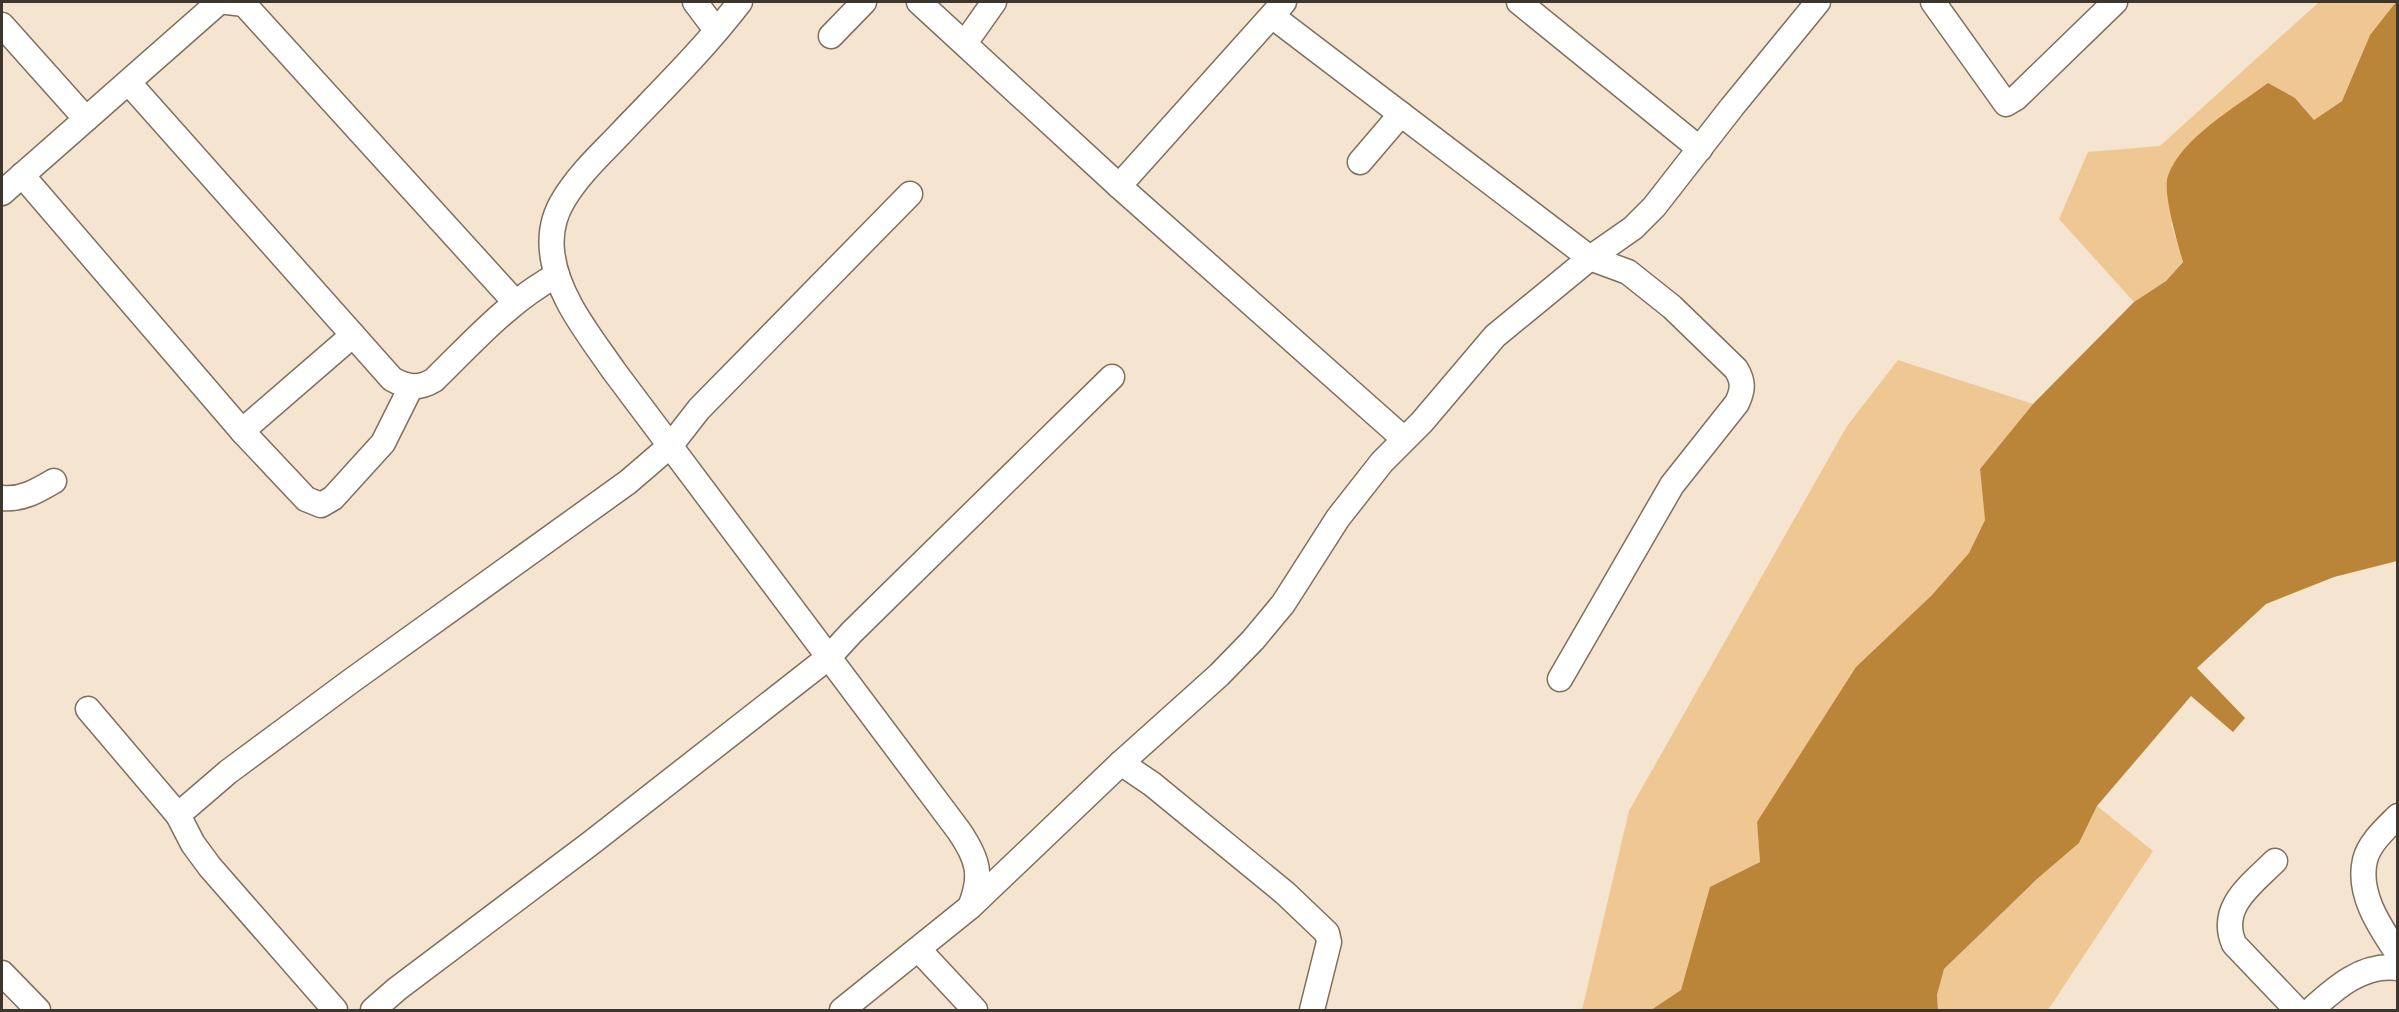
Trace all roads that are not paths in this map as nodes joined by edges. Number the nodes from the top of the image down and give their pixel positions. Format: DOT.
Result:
graph roads {
  1 [pos="219,2"];
  2 [pos="227,2"];
  3 [pos="696,2"];
  4 [pos="740,2"];
  5 [pos="864,2"];
  6 [pos="919,2"];
  7 [pos="994,2"];
  8 [pos="1520,2"];
  9 [pos="1818,2"];
  10 [pos="1933,2"];
  11 [pos="2115,2"];
  12 [pos="1278,9"];
  13 [pos="2,25"];
  14 [pos="716,30"];
  15 [pos="831,36"];
  16 [pos="964,43"];
  17 [pos="129,83"];
  18 [pos="1401,114"];
  19 [pos="86,119"];
  20 [pos="1700,149"];
  21 [pos="1360,162"];
  22 [pos="22,176"];
  23 [pos="1119,186"];
  24 [pos="2,194"];
  25 [pos="910,194"];
  26 [pos="1590,258"];
  27 [pos="557,275"];
  28 [pos="515,302"];
  29 [pos="354,335"];
  30 [pos="1112,377"];
  31 [pos="411,387"];
  32 [pos="242,431"];
  33 [pos="1404,439"];
  34 [pos="671,445"];
  35 [pos="54,481"];
  36 [pos="2,498"];
  37 [pos="829,657"];
  38 [pos="1560,679"];
  39 [pos="88,709"];
  40 [pos="1121,763"];
  41 [pos="177,815"];
  42 [pos="2397,816"];
  43 [pos="2275,861"];
  44 [pos="970,907"];
  45 [pos="919,950"];
  46 [pos="2397,954"];
  47 [pos="2397,968"];
  48 [pos="2,974"];
  49 [pos="38,1011"];
  50 [pos="335,1011"];
  51 [pos="373,1011"];
  52 [pos="842,1011"];
  53 [pos="975,1011"];
  54 [pos="1312,1011"];
  55 [pos="2297,1011"];
  56 [pos="2311,1011"];
  1 -- 17 [label="street"];
  2 -- 28 [label="street"];
  3 -- 14 [label="street"];
  4 -- 14 [label="street"];
  5 -- 15 [label="street"];
  6 -- 16 [label="street"];
  7 -- 16 [label="street"];
  8 -- 20 [label="street"];
  9 -- 20 [label="street"];
  10 -- 11 [label="street"];
  12 -- 18 [label="street"];
  12 -- 23 [label="street"];
  13 -- 19 [label="street"];
  14 -- 27 [label="street"];
  16 -- 23 [label="street"];
  17 -- 19 [label="street"];
  17 -- 29 [label="street"];
  18 -- 21 [label="street"];
  18 -- 26 [label="street"];
  19 -- 22 [label="street"];
  20 -- 26 [label="street"];
  22 -- 24 [label="street"];
  22 -- 32 [label="street"];
  23 -- 33 [label="street"];
  25 -- 34 [label="street"];
  26 -- 33 [label="street"];
  26 -- 38 [label="street"];
  27 -- 28 [label="street"];
  27 -- 34 [label="street"];
  28 -- 31 [label="street"];
  29 -- 31 [label="street"];
  29 -- 32 [label="street"];
  30 -- 37 [label="street"];
  31 -- 32 [label="street"];
  33 -- 40 [label="street"];
  34 -- 37 [label="street"];
  34 -- 41 [label="street"];
  35 -- 36 [label="street"];
  37 -- 44 [label="street"];
  37 -- 51 [label="street"];
  39 -- 41 [label="street"];
  40 -- 44 [label="street"];
  40 -- 54 [label="street"];
  41 -- 50 [label="street"];
  42 -- 46 [label="street"];
  43 -- 55 [label="street"];
  44 -- 45 [label="street"];
  45 -- 52 [label="street"];
  45 -- 53 [label="street"];
  47 -- 56 [label="street"];
  48 -- 49 [label="street"];
}
